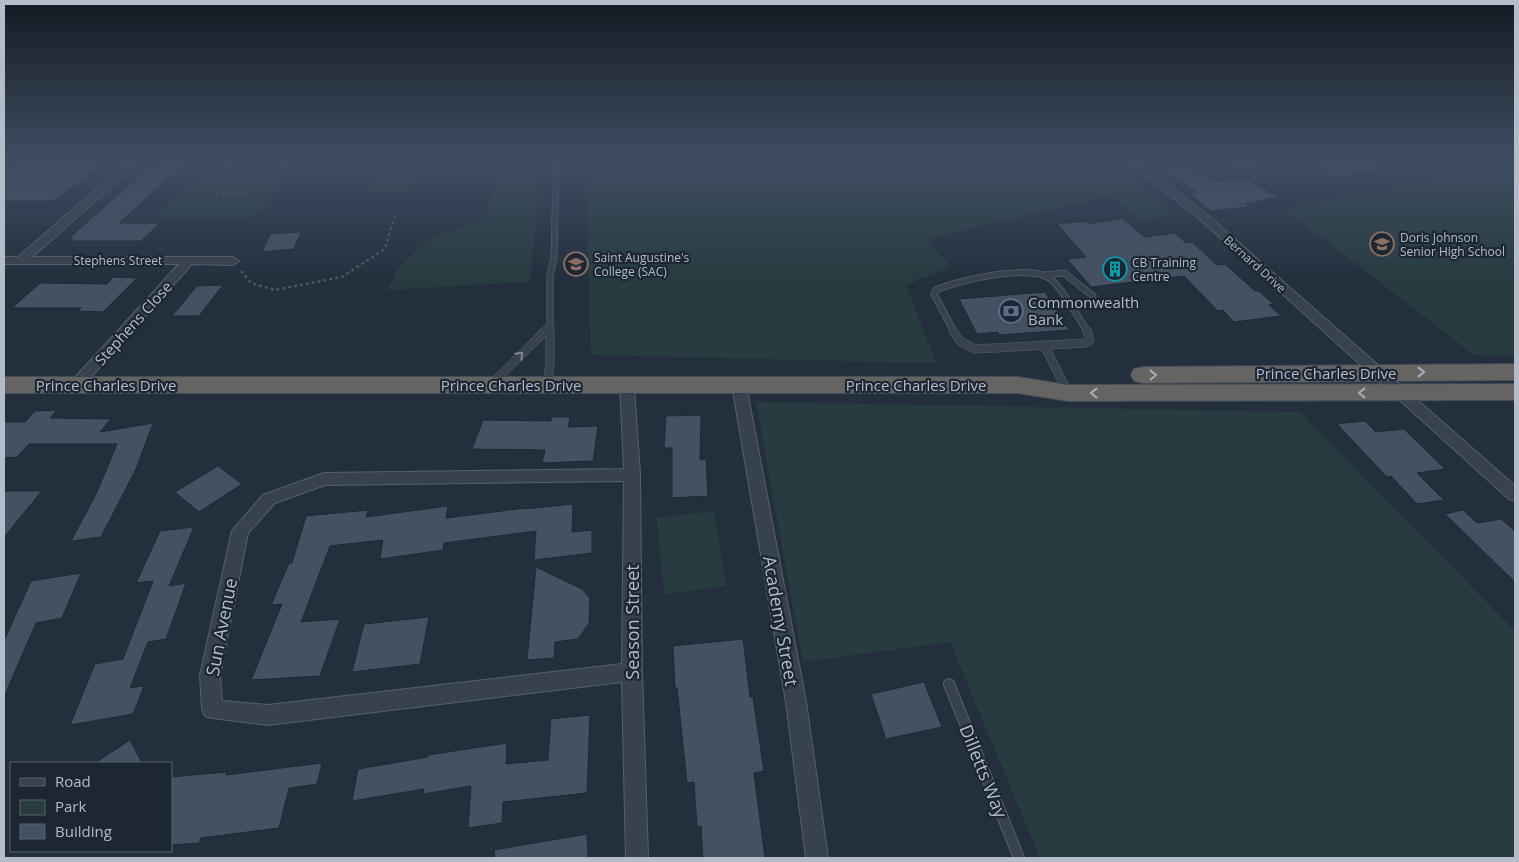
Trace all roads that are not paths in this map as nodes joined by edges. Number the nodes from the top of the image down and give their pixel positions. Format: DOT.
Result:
graph roads {
  1 [pos="92,199"];
  2 [pos="555,199"];
  3 [pos="1180,199"];
  4 [pos="4,260"];
  5 [pos="21,260"];
  6 [pos="189,261"];
  7 [pos="232,261"];
  8 [pos="1045,275"];
  9 [pos="1092,296"];
  10 [pos="550,326"];
  11 [pos="1044,345"];
  12 [pos="1515,372"];
  13 [pos="1376,373"];
  14 [pos="491,384"];
  15 [pos="1064,384"];
  16 [pos="4,385"];
  17 [pos="76,385"];
  18 [pos="547,385"];
  19 [pos="739,385"];
  20 [pos="627,386"];
  21 [pos="1398,392"];
  22 [pos="1515,392"];
  23 [pos="632,475"];
  24 [pos="1515,495"];
  25 [pos="632,672"];
  26 [pos="950,684"];
  27 [pos="637,858"];
  28 [pos="817,858"];
  29 [pos="1019,858"];
  1 -- 5 [label="street"];
  2 -- 10 [label="lane"];
  3 -- 13 [label="street, Bernard Drive"];
  4 -- 5 [label="street, Stephens Street"];
  5 -- 6 [label="street, Stephens Street"];
  6 -- 7 [label="street, Stephens Street"];
  6 -- 17 [label="street, Stephens Close"];
  8 -- 9 [label="lane"];
  8 -- 11 [label="lane"];
  8 -- 11 [label="lane"];
  14 -- 10 [label="lane, one-way"];
  10 -- 18 [label="lane"];
  11 -- 15 [label="lane"];
  13 -- 12 [label="highway, Prince Charles Drive, one-way"];
  15 -- 13 [label="highway, Prince Charles Drive, one-way"];
  13 -- 21 [label="street, Bernard Drive"];
  14 -- 17 [label="highway, Prince Charles Drive"];
  14 -- 18 [label="highway, Prince Charles Drive"];
  15 -- 19 [label="highway, Prince Charles Drive"];
  21 -- 15 [label="highway, Prince Charles Drive, one-way"];
  16 -- 17 [label="highway, Prince Charles Drive"];
  18 -- 20 [label="highway, Prince Charles Drive"];
  19 -- 20 [label="highway, Prince Charles Drive"];
  19 -- 28 [label="street, Academy Street"];
  20 -- 23 [label="street, Season Street"];
  21 -- 22 [label="highway, Prince Charles Drive"];
  21 -- 24 [label="street, Bernard Drive"];
  23 -- 25 [label="street, Season Street"];
  23 -- 25 [label="street, Sun Avenue"];
  25 -- 27 [label="street, Season Street"];
  26 -- 29 [label="lane, Dilletts Way"];
}
